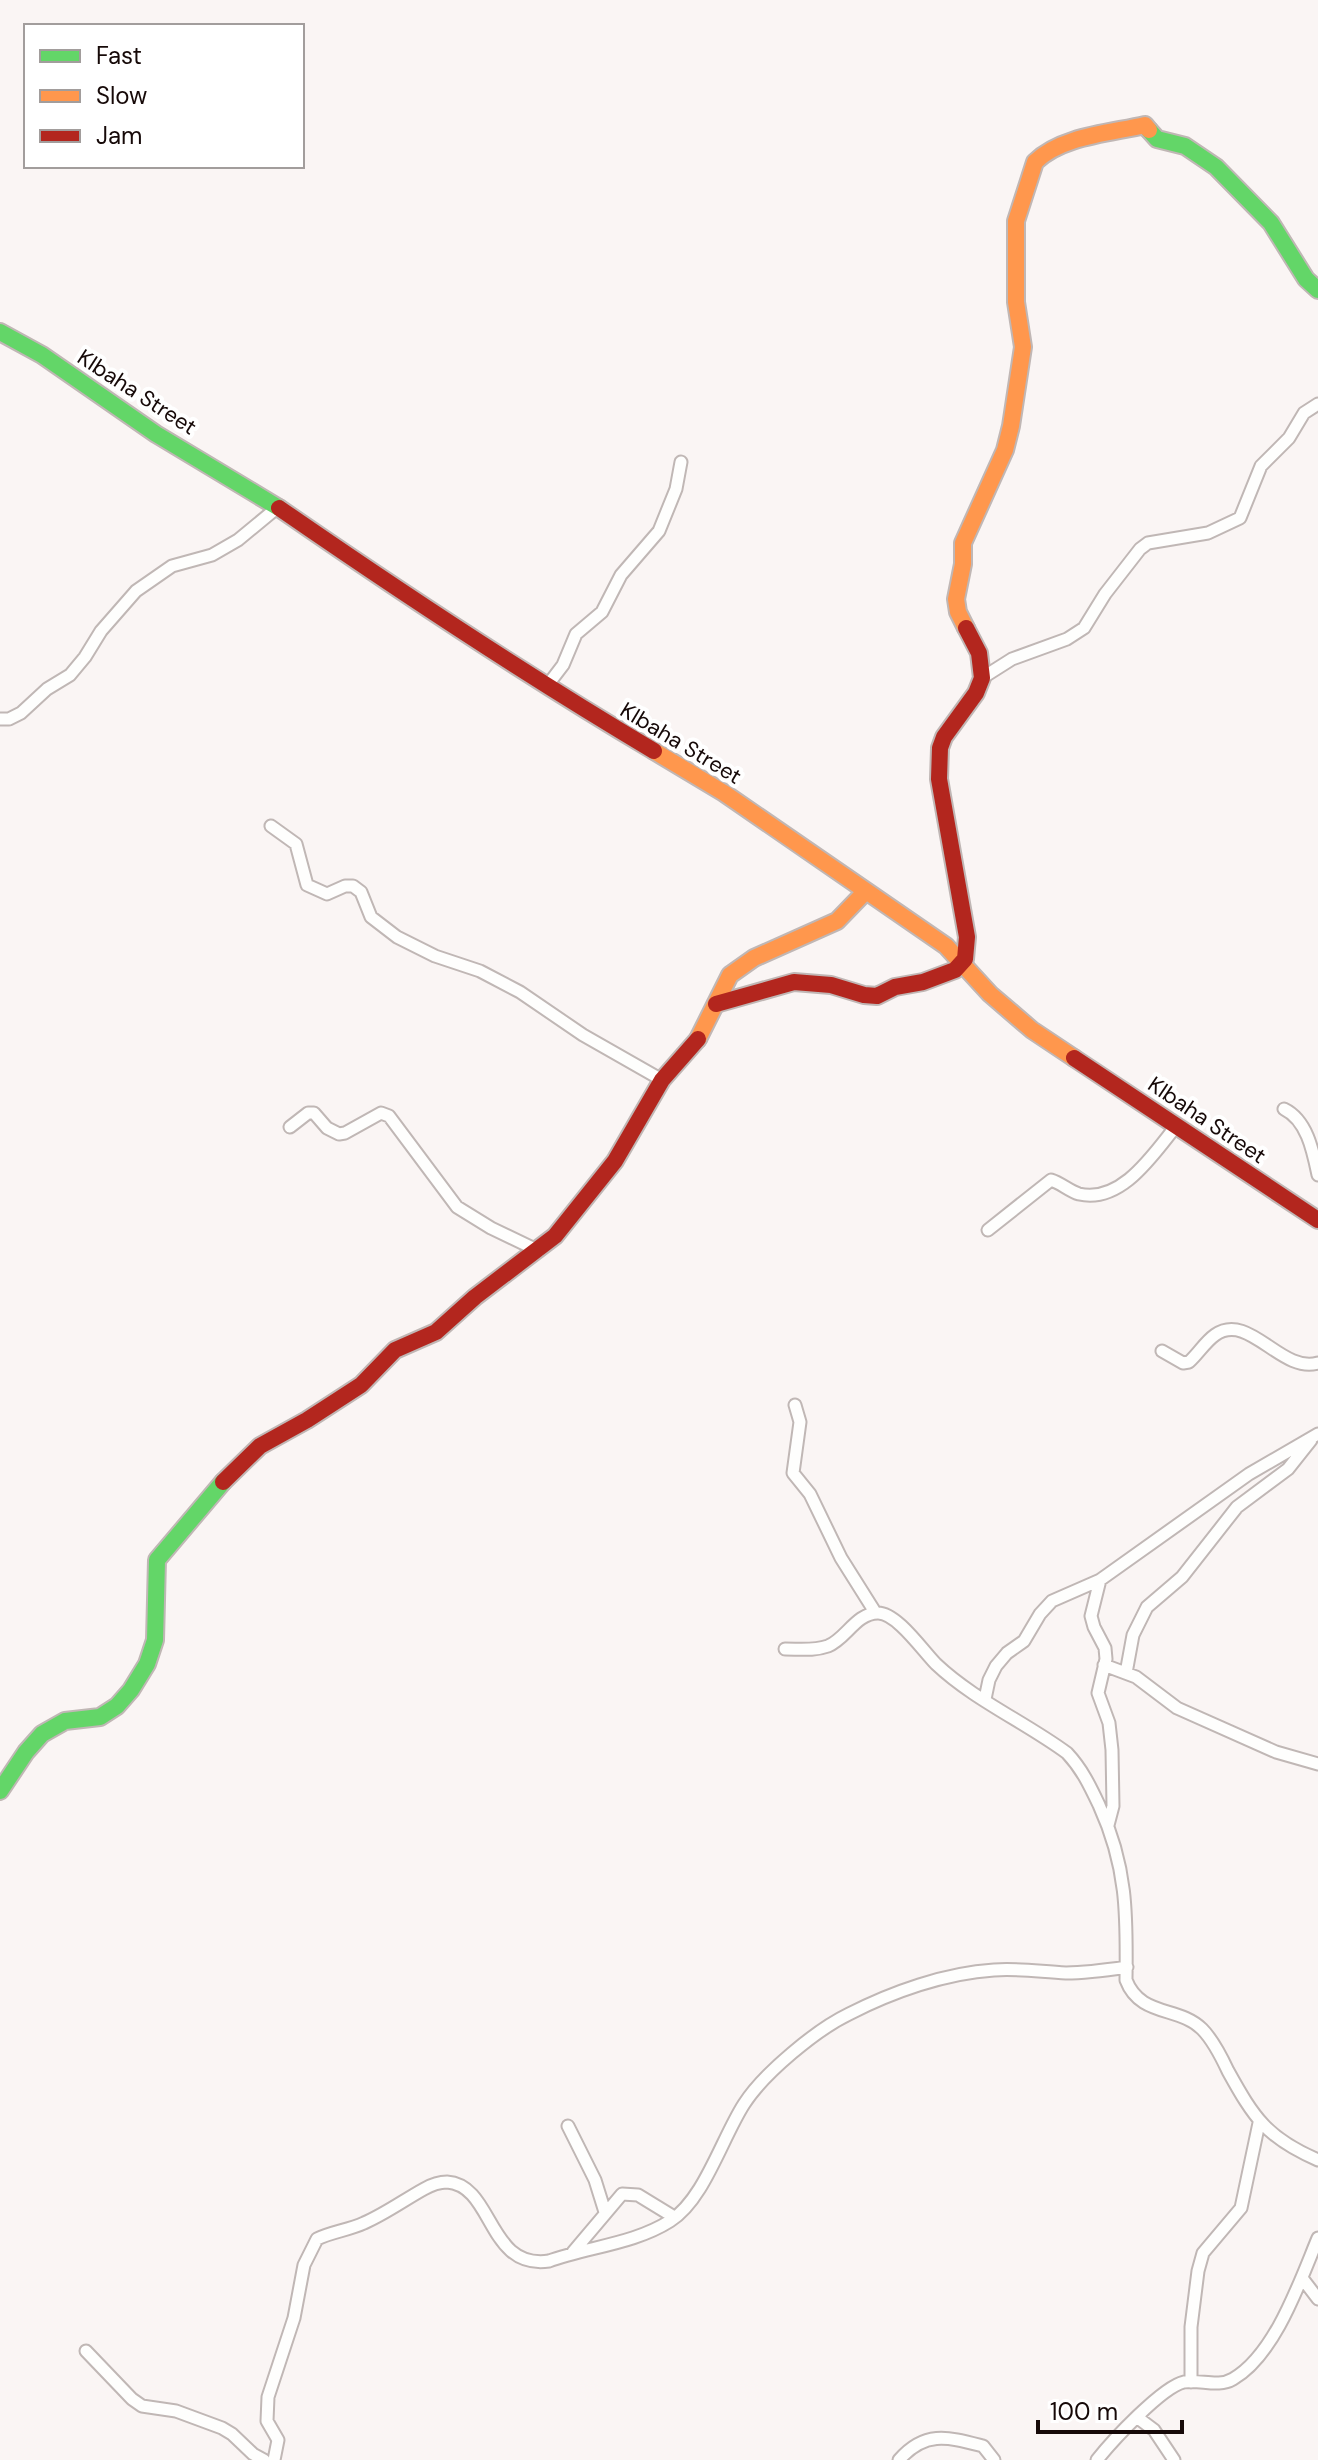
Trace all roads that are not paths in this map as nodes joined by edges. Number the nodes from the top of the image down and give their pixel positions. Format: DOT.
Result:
graph roads {
  1 [pos="1318,290"];
  2 [pos="0,332"];
  3 [pos="1318,404"];
  4 [pos="681,462"];
  5 [pos="278,507"];
  6 [pos="982,678"];
  7 [pos="547,686"];
  8 [pos="0,719"];
  9 [pos="271,826"];
  10 [pos="866,891"];
  11 [pos="962,963"];
  12 [pos="716,1004"];
  13 [pos="662,1080"];
  14 [pos="1284,1109"];
  15 [pos="1177,1125"];
  16 [pos="290,1127"];
  17 [pos="1318,1175"];
  18 [pos="1318,1220"];
  19 [pos="988,1230"];
  20 [pos="539,1251"];
  21 [pos="1162,1351"];
  22 [pos="1318,1363"];
  23 [pos="795,1405"];
  24 [pos="1316,1435"];
  25 [pos="1100,1580"];
  26 [pos="875,1612"];
  27 [pos="785,1649"];
  28 [pos="1104,1665"];
  29 [pos="1126,1673"];
  30 [pos="985,1699"];
  31 [pos="1318,1764"];
  32 [pos="0,1791"];
  33 [pos="1108,1825"];
  34 [pos="1127,1967"];
  35 [pos="1259,2123"];
  36 [pos="568,2126"];
  37 [pos="1318,2160"];
  38 [pos="605,2212"];
  39 [pos="674,2217"];
  40 [pos="1318,2238"];
  41 [pos="573,2252"];
  42 [pos="1302,2278"];
  43 [pos="1318,2299"];
  44 [pos="86,2351"];
  45 [pos="1191,2382"];
  46 [pos="1138,2418"];
  47 [pos="1170,2458"];
  48 [pos="264,2460"];
  49 [pos="274,2460"];
  50 [pos="899,2460"];
  51 [pos="994,2460"];
  52 [pos="1097,2460"];
  1 -- 6 [label="street"];
  2 -- 5 [label="street, KIbaha Street"];
  3 -- 6 [label="street"];
  4 -- 7 [label="street"];
  5 -- 7 [label="street, KIbaha Street"];
  5 -- 8 [label="street"];
  6 -- 11 [label="street"];
  7 -- 10 [label="street, KIbaha Street"];
  9 -- 13 [label="street"];
  10 -- 11 [label="street, KIbaha Street"];
  10 -- 12 [label="street"];
  11 -- 12 [label="street"];
  11 -- 15 [label="street, KIbaha Street"];
  12 -- 13 [label="street"];
  13 -- 20 [label="street"];
  14 -- 17 [label="street"];
  15 -- 18 [label="street, KIbaha Street"];
  15 -- 19 [label="street"];
  16 -- 20 [label="street"];
  20 -- 32 [label="street"];
  21 -- 22 [label="street"];
  23 -- 26 [label="street"];
  24 -- 25 [label="street"];
  24 -- 29 [label="street"];
  25 -- 28 [label="street"];
  25 -- 30 [label="street"];
  26 -- 27 [label="street"];
  26 -- 30 [label="street"];
  28 -- 29 [label="street"];
  28 -- 33 [label="street"];
  29 -- 31 [label="street"];
  30 -- 33 [label="street"];
  33 -- 34 [label="street"];
  34 -- 35 [label="street"];
  34 -- 39 [label="street"];
  35 -- 37 [label="street"];
  35 -- 45 [label="street"];
  36 -- 38 [label="street"];
  38 -- 39 [label="street"];
  38 -- 41 [label="street"];
  39 -- 41 [label="street"];
  40 -- 42 [label="street"];
  41 -- 49 [label="street"];
  42 -- 43 [label="street"];
  42 -- 45 [label="street"];
  44 -- 48 [label="street"];
  45 -- 46 [label="street"];
  46 -- 47 [label="street"];
  46 -- 52 [label="street"];
  50 -- 51 [label="street"];
}
